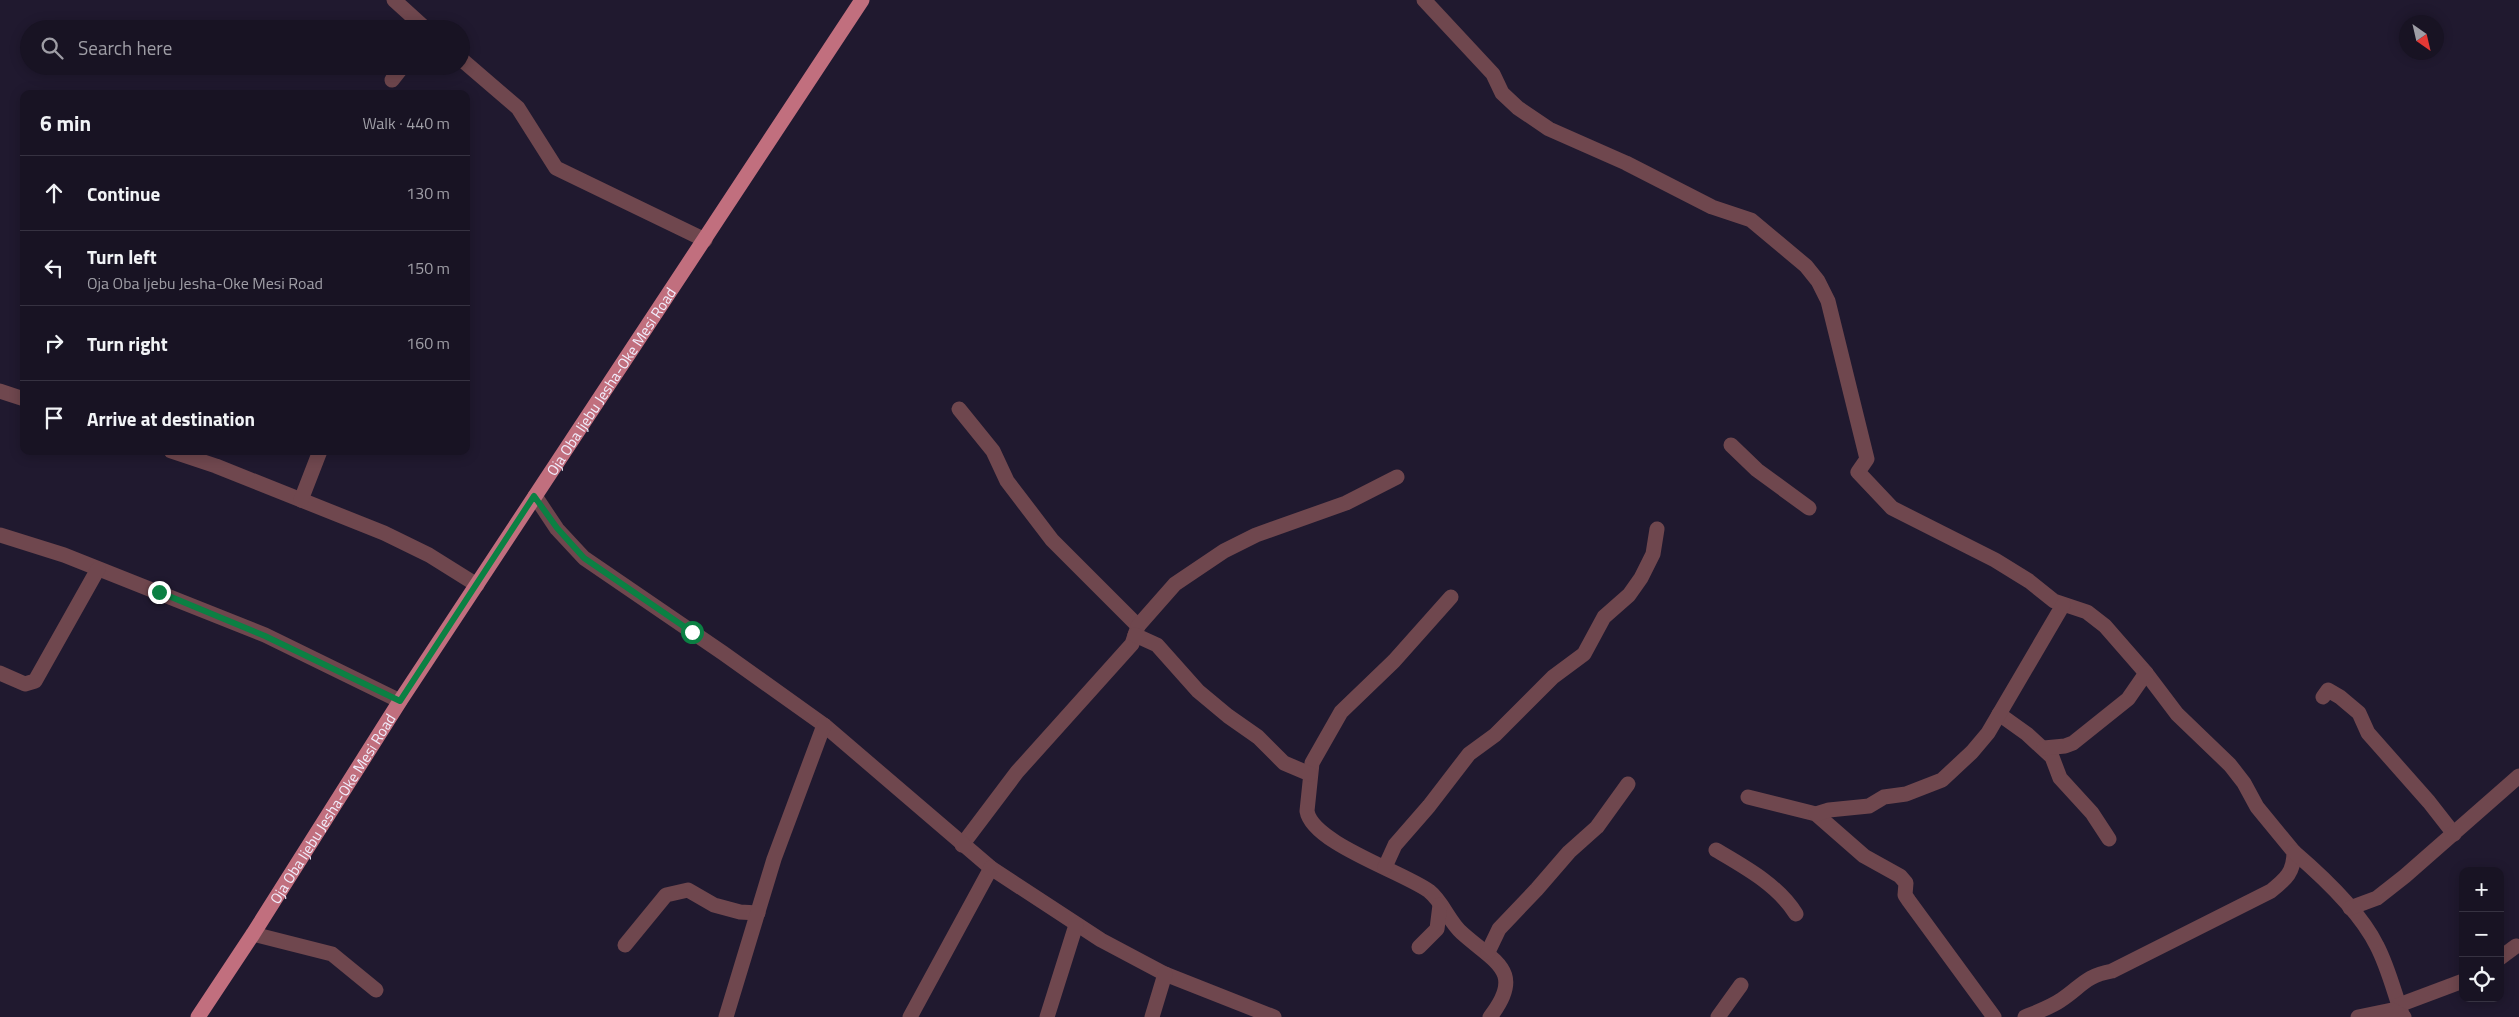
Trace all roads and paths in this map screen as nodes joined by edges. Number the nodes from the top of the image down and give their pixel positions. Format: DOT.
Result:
graph roads {
  1 [pos="394,0"];
  2 [pos="862,0"];
  3 [pos="1424,0"];
  4 [pos="416,20"];
  5 [pos="470,67"];
  6 [pos="396,75"];
  7 [pos="392,80"];
  8 [pos="704,240"];
  9 [pos="0,391"];
  10 [pos="20,398"];
  11 [pos="959,409"];
  12 [pos="1731,445"];
  13 [pos="183,455"];
  14 [pos="318,455"];
  15 [pos="1397,477"];
  16 [pos="534,496"];
  17 [pos="301,500"];
  18 [pos="1810,508"];
  19 [pos="1657,529"];
  20 [pos="0,535"];
  21 [pos="98,568"];
  22 [pos="476,586"];
  23 [pos="1451,597"];
  24 [pos="2063,605"];
  25 [pos="1136,631"];
  26 [pos="2146,673"];
  27 [pos="0,674"];
  28 [pos="2323,697"];
  29 [pos="400,701"];
  30 [pos="1999,714"];
  31 [pos="824,726"];
  32 [pos="2044,748"];
  33 [pos="1310,774"];
  34 [pos="2519,776"];
  35 [pos="1628,784"];
  36 [pos="1748,797"];
  37 [pos="1816,814"];
  38 [pos="2454,834"];
  39 [pos="2109,839"];
  40 [pos="962,845"];
  41 [pos="1716,850"];
  42 [pos="2294,852"];
  43 [pos="1385,867"];
  44 [pos="991,868"];
  45 [pos="1440,905"];
  46 [pos="2350,908"];
  47 [pos="758,913"];
  48 [pos="1796,914"];
  49 [pos="1076,925"];
  50 [pos="1437,929"];
  51 [pos="1461,933"];
  52 [pos="254,934"];
  53 [pos="625,945"];
  54 [pos="2516,946"];
  55 [pos="1419,947"];
  56 [pos="1488,952"];
  57 [pos="2501,957"];
  58 [pos="1165,974"];
  59 [pos="2459,983"];
  60 [pos="1741,985"];
  61 [pos="376,990"];
  62 [pos="2402,1012"];
  63 [pos="198,1017"];
  64 [pos="726,1017"];
  65 [pos="910,1017"];
  66 [pos="1047,1017"];
  67 [pos="1152,1017"];
  68 [pos="1274,1017"];
  69 [pos="1490,1017"];
  70 [pos="1718,1017"];
  71 [pos="1994,1017"];
  72 [pos="2025,1017"];
  73 [pos="2358,1017"];
  1 -- 4 [label="street"];
  2 -- 8 [label="main road, Oja Oba Ijebu Jesha-Oke Mesi Road"];
  3 -- 24 [label="street"];
  5 -- 8 [label="street"];
  6 -- 7 [label="street"];
  8 -- 16 [label="main road, Oja Oba Ijebu Jesha-Oke Mesi Road"];
  9 -- 10 [label="street"];
  11 -- 25 [label="street"];
  12 -- 18 [label="street"];
  13 -- 17 [label="street"];
  14 -- 17 [label="street"];
  15 -- 25 [label="street"];
  16 -- 22 [label="main road, Oja Oba Ijebu Jesha-Oke Mesi Road"];
  16 -- 31 [label="street"];
  17 -- 22 [label="street"];
  19 -- 43 [label="street"];
  20 -- 21 [label="street"];
  21 -- 27 [label="street"];
  21 -- 29 [label="street"];
  22 -- 29 [label="main road, Oja Oba Ijebu Jesha-Oke Mesi Road"];
  23 -- 33 [label="street"];
  24 -- 26 [label="street"];
  24 -- 30 [label="street"];
  25 -- 33 [label="street"];
  25 -- 40 [label="street"];
  26 -- 32 [label="street"];
  26 -- 42 [label="street"];
  28 -- 38 [label="street"];
  29 -- 52 [label="main road, Oja Oba Ijebu Jesha-Oke Mesi Road"];
  30 -- 32 [label="street"];
  30 -- 37 [label="street"];
  31 -- 40 [label="street"];
  31 -- 47 [label="street"];
  32 -- 39 [label="street"];
  33 -- 43 [label="street"];
  34 -- 38 [label="street"];
  35 -- 56 [label="street"];
  36 -- 37 [label="street"];
  37 -- 71 [label="street"];
  38 -- 46 [label="street"];
  40 -- 44 [label="street"];
  41 -- 48 [label="street"];
  42 -- 46 [label="street"];
  42 -- 72 [label="street"];
  43 -- 45 [label="street"];
  44 -- 49 [label="street"];
  44 -- 65 [label="street"];
  45 -- 50 [label="street"];
  45 -- 51 [label="street"];
  46 -- 62 [label="street"];
  47 -- 53 [label="street"];
  47 -- 64 [label="street"];
  49 -- 58 [label="street"];
  49 -- 66 [label="street"];
  50 -- 51 [label="street"];
  50 -- 55 [label="street"];
  51 -- 56 [label="street"];
  52 -- 61 [label="street"];
  52 -- 63 [label="main road, Oja Oba Ijebu Jesha-Oke Mesi Road"];
  54 -- 57 [label="street"];
  56 -- 69 [label="street"];
  58 -- 67 [label="street"];
  58 -- 68 [label="street"];
  59 -- 62 [label="street"];
  60 -- 70 [label="street"];
  62 -- 73 [label="street"];
}
